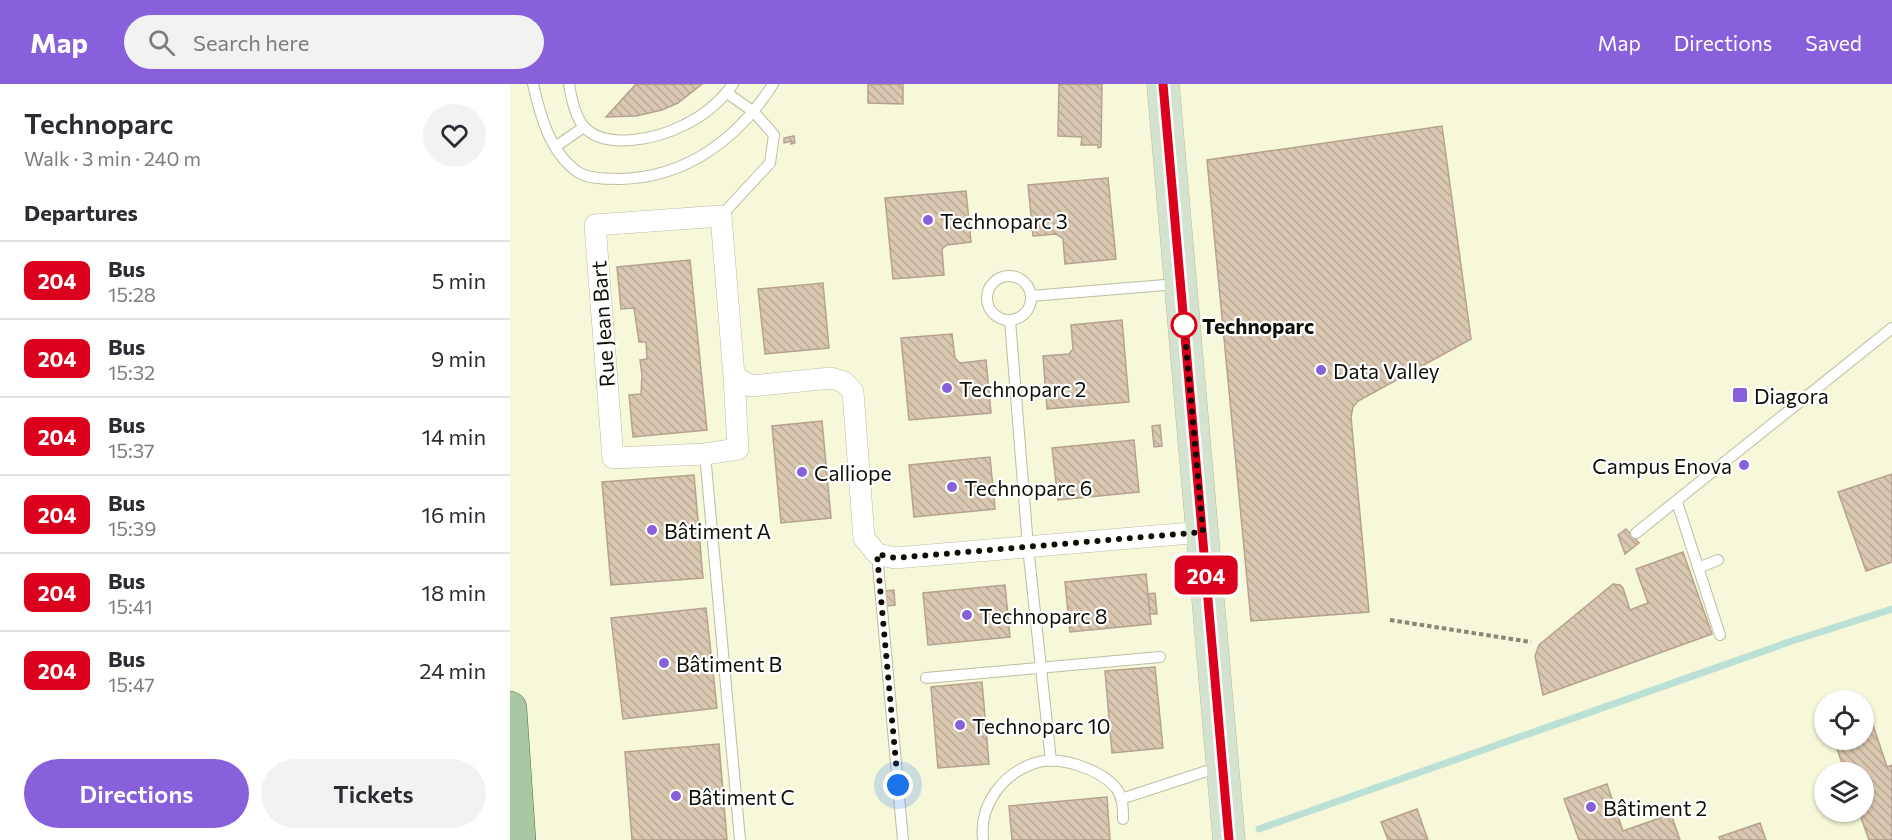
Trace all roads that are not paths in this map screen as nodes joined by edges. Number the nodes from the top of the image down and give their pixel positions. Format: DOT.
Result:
graph roads {
  1 [pos="533,84"];
  2 [pos="569,84"];
  3 [pos="772,84"];
  4 [pos="1163,84"];
  5 [pos="730,89"];
  6 [pos="754,112"];
  7 [pos="584,126"];
  8 [pos="555,147"];
  9 [pos="721,216"];
  10 [pos="1180,284"];
  11 [pos="1031,296"];
  12 [pos="1010,320"];
  13 [pos="1892,328"];
  14 [pos="734,376"];
  15 [pos="705,454"];
  16 [pos="1677,502"];
  17 [pos="1203,532"];
  18 [pos="1636,533"];
  19 [pos="1028,547"];
  20 [pos="877,554"];
  21 [pos="1718,560"];
  22 [pos="1698,568"];
  23 [pos="1720,635"];
  24 [pos="1160,657"];
  25 [pos="1041,669"];
  26 [pos="926,678"];
  27 [pos="510,708"];
  28 [pos="1051,761"];
  29 [pos="1222,766"];
  30 [pos="1121,799"];
  31 [pos="1123,819"];
  32 [pos="519,840"];
  33 [pos="740,840"];
  34 [pos="903,840"];
  35 [pos="983,840"];
  36 [pos="1229,840"];
  1 -- 8 [label="lane"];
  2 -- 7 [label="lane"];
  3 -- 6 [label="lane"];
  4 -- 10 [label="street"];
  5 -- 6 [label="lane"];
  5 -- 7 [label="lane"];
  6 -- 8 [label="lane"];
  6 -- 9 [label="lane"];
  7 -- 8 [label="lane"];
  9 -- 14 [label="street, Rue Jean Bart"];
  9 -- 15 [label="street, Rue Jean Bart"];
  10 -- 11 [label="lane"];
  10 -- 17 [label="street"];
  11 -- 12 [label="lane"];
  11 -- 12 [label="lane"];
  12 -- 19 [label="lane"];
  13 -- 16 [label="lane"];
  14 -- 15 [label="street, Rue Jean Bart"];
  14 -- 20 [label="street"];
  15 -- 33 [label="lane"];
  16 -- 18 [label="lane"];
  16 -- 22 [label="lane"];
  17 -- 19 [label="street"];
  17 -- 29 [label="street"];
  19 -- 20 [label="street"];
  19 -- 25 [label="lane"];
  20 -- 34 [label="lane"];
  21 -- 22 [label="lane"];
  22 -- 23 [label="lane"];
  24 -- 25 [label="lane"];
  25 -- 26 [label="lane"];
  25 -- 28 [label="lane"];
  27 -- 32 [label="main road"];
  28 -- 30 [label="lane"];
  28 -- 35 [label="lane"];
  29 -- 30 [label="lane"];
  29 -- 36 [label="street"];
  30 -- 31 [label="lane"];
}
